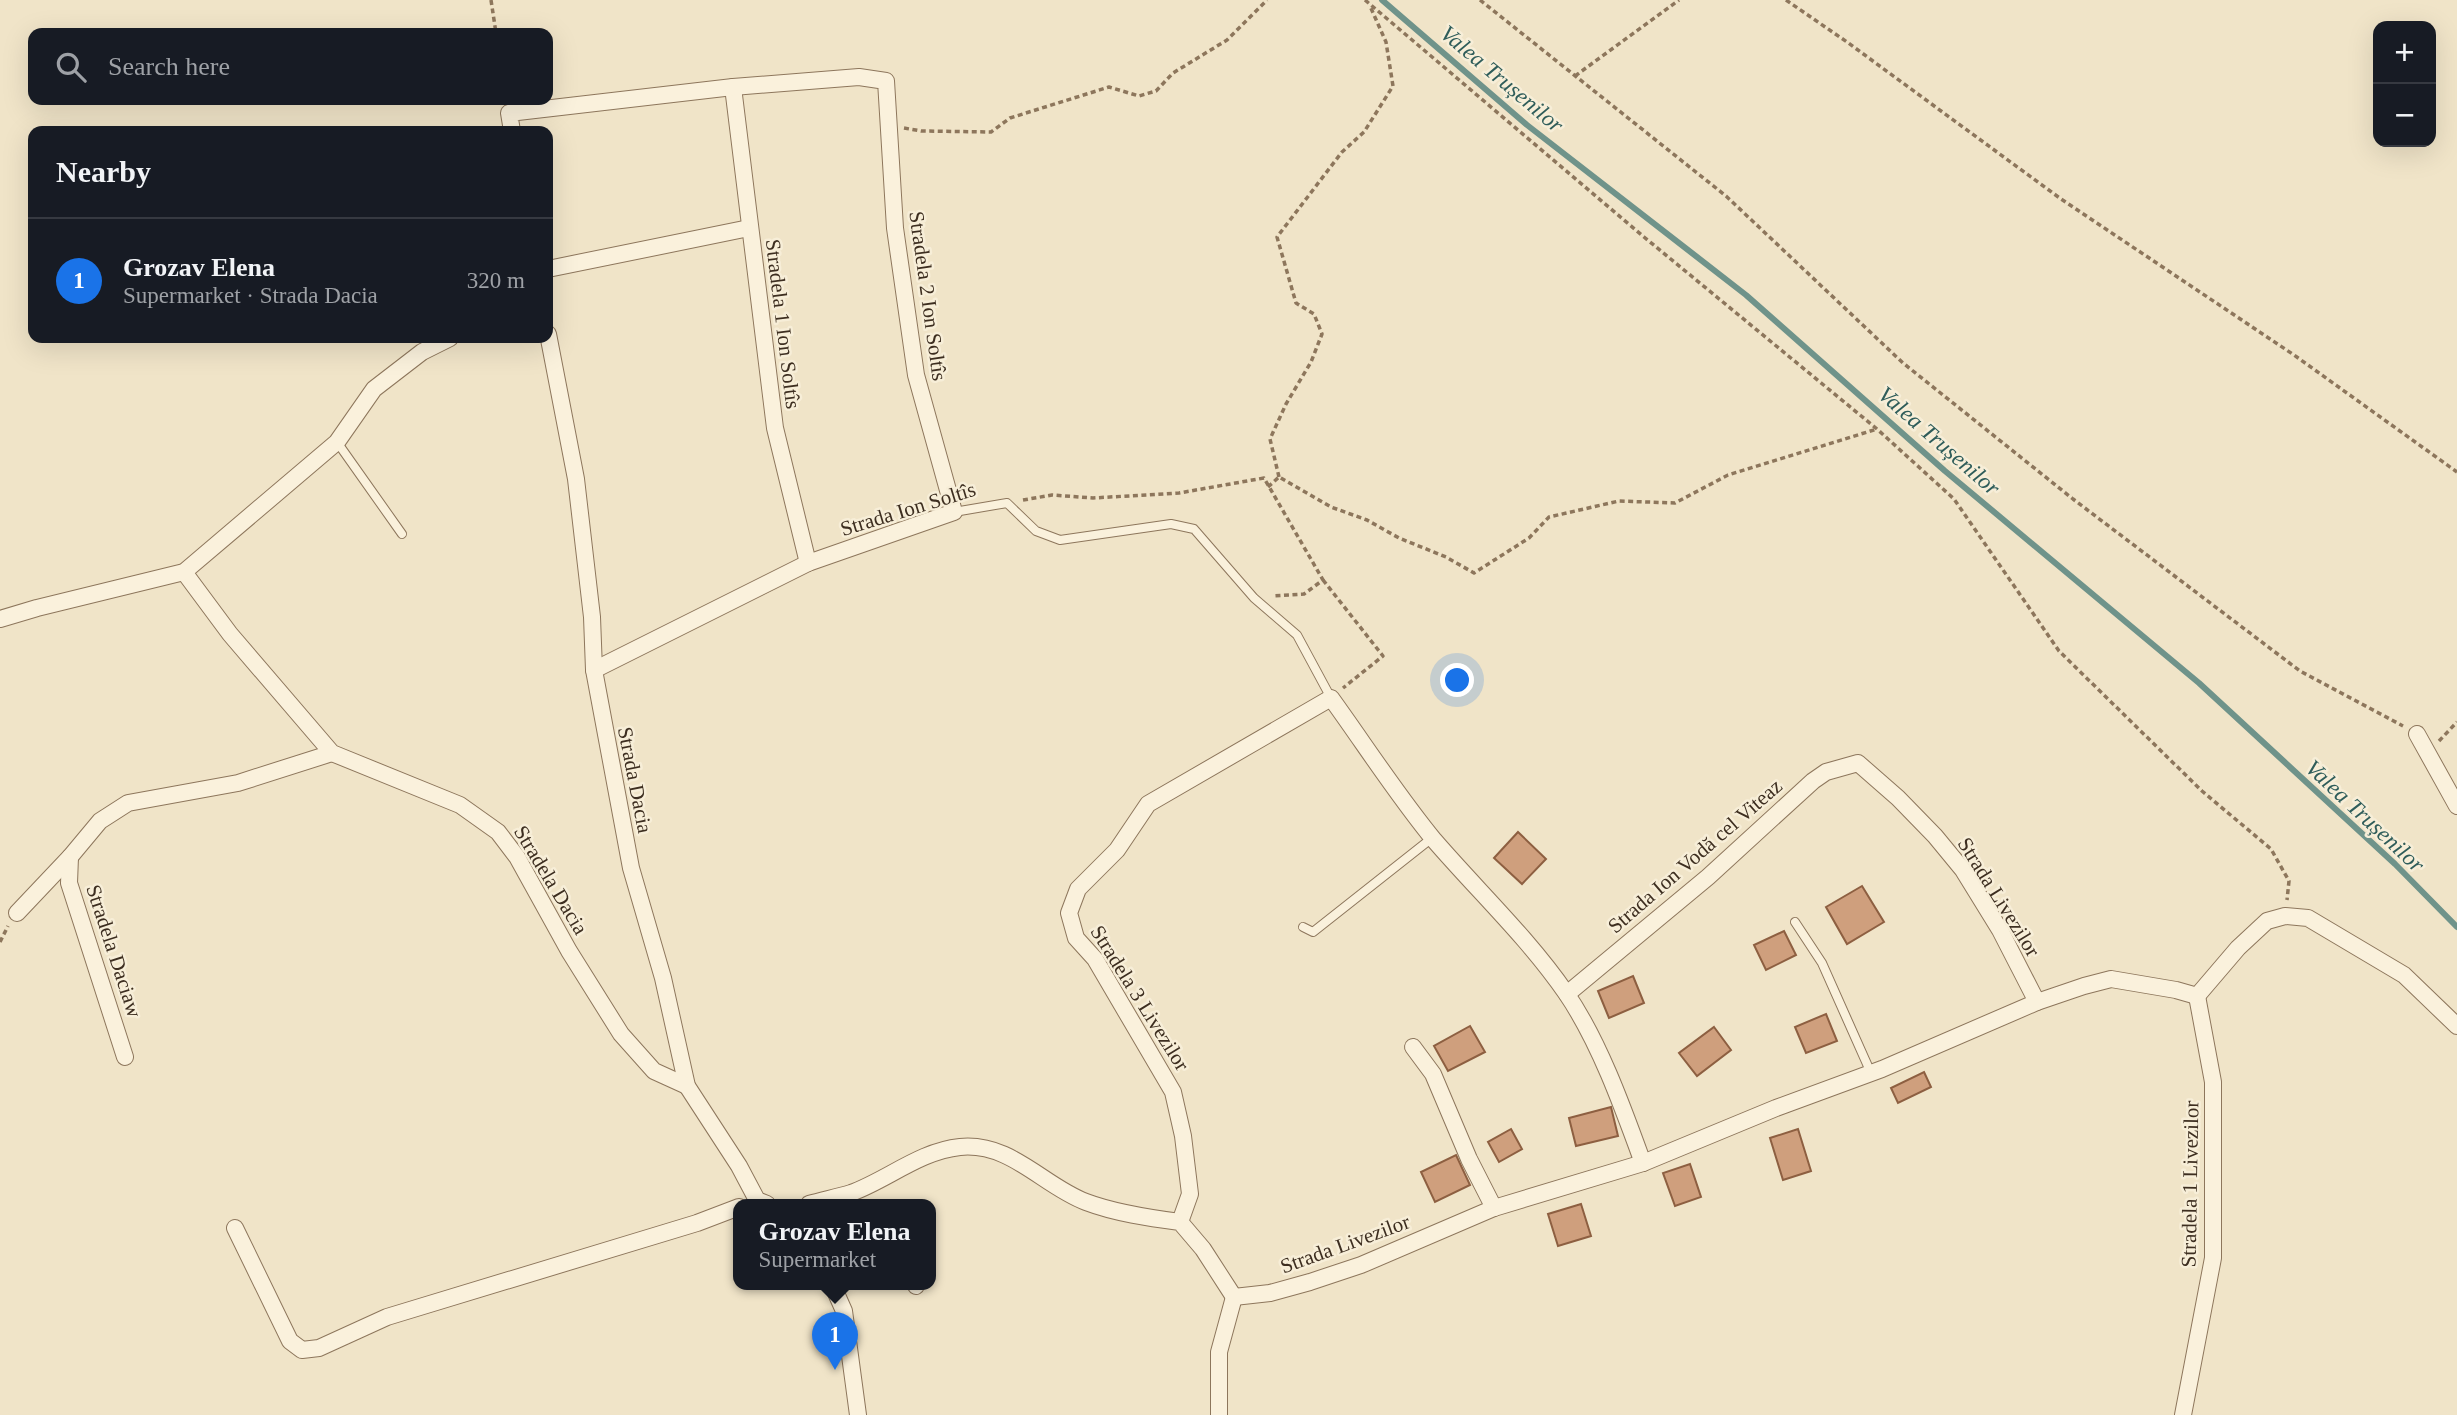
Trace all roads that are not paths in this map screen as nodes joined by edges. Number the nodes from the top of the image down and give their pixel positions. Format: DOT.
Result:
graph roads {
  1 [pos="733,87"];
  2 [pos="511,126"];
  3 [pos="749,228"];
  4 [pos="553,269"];
  5 [pos="440,343"];
  6 [pos="550,343"];
  7 [pos="337,442"];
  8 [pos="954,512"];
  9 [pos="402,534"];
  10 [pos="808,563"];
  11 [pos="184,572"];
  12 [pos="0,619"];
  13 [pos="594,670"];
  14 [pos="1331,698"];
  15 [pos="2417,734"];
  16 [pos="332,753"];
  17 [pos="1858,763"];
  18 [pos="2457,806"];
  19 [pos="1433,838"];
  20 [pos="70,857"];
  21 [pos="17,913"];
  22 [pos="1795,922"];
  23 [pos="1303,927"];
  24 [pos="1567,994"];
  25 [pos="2197,996"];
  26 [pos="2037,1002"];
  27 [pos="2457,1026"];
  28 [pos="1413,1047"];
  29 [pos="125,1057"];
  30 [pos="1871,1073"];
  31 [pos="687,1086"];
  32 [pos="1643,1163"];
  33 [pos="856,1198"];
  34 [pos="756,1199"];
  35 [pos="1494,1208"];
  36 [pos="733,1209"];
  37 [pos="1180,1223"];
  38 [pos="235,1228"];
  39 [pos="835,1290"];
  40 [pos="1234,1297"];
  41 [pos="858,1415"];
  42 [pos="1219,1415"];
  43 [pos="2183,1415"];
  1 -- 2 [label="street"];
  1 -- 3 [label="street, Stradela 1 Ion Soltîs"];
  1 -- 8 [label="street, Stradela 2 Ion Soltîs"];
  3 -- 4 [label="street"];
  3 -- 10 [label="street, Stradela 1 Ion Soltîs"];
  5 -- 7 [label="street"];
  6 -- 13 [label="street, Strada Dacia"];
  7 -- 9 [label="lane"];
  7 -- 11 [label="street"];
  8 -- 10 [label="street, Strada Ion Soltîs"];
  8 -- 14 [label="lane, Strada Ion Soltîs"];
  10 -- 13 [label="street, Strada Ion Soltîs"];
  11 -- 12 [label="street"];
  11 -- 16 [label="street, Stradela Dacia"];
  13 -- 31 [label="street, Strada Dacia"];
  14 -- 19 [label="street"];
  14 -- 37 [label="street, Stradela 3 Livezilor"];
  15 -- 18 [label="street"];
  16 -- 20 [label="street"];
  16 -- 31 [label="street, Stradela Dacia"];
  17 -- 24 [label="street, Strada Ion Vodă cel Viteaz"];
  17 -- 26 [label="street, Strada Livezilor"];
  19 -- 23 [label="lane"];
  19 -- 24 [label="street"];
  20 -- 21 [label="street"];
  20 -- 29 [label="street, Stradela Daciaw"];
  22 -- 30 [label="lane"];
  24 -- 32 [label="street"];
  25 -- 26 [label="street, Strada Livezilor"];
  25 -- 27 [label="street"];
  25 -- 43 [label="street, Stradela 1 Livezilor"];
  26 -- 30 [label="street, Strada Livezilor"];
  28 -- 35 [label="street"];
  30 -- 32 [label="street, Strada Livezilor"];
  31 -- 34 [label="street, Strada Dacia"];
  32 -- 35 [label="street, Strada Livezilor"];
  33 -- 37 [label="street"];
  35 -- 40 [label="street, Strada Livezilor"];
  36 -- 38 [label="street"];
  37 -- 40 [label="street"];
  39 -- 41 [label="street"];
  40 -- 42 [label="street"];
}
